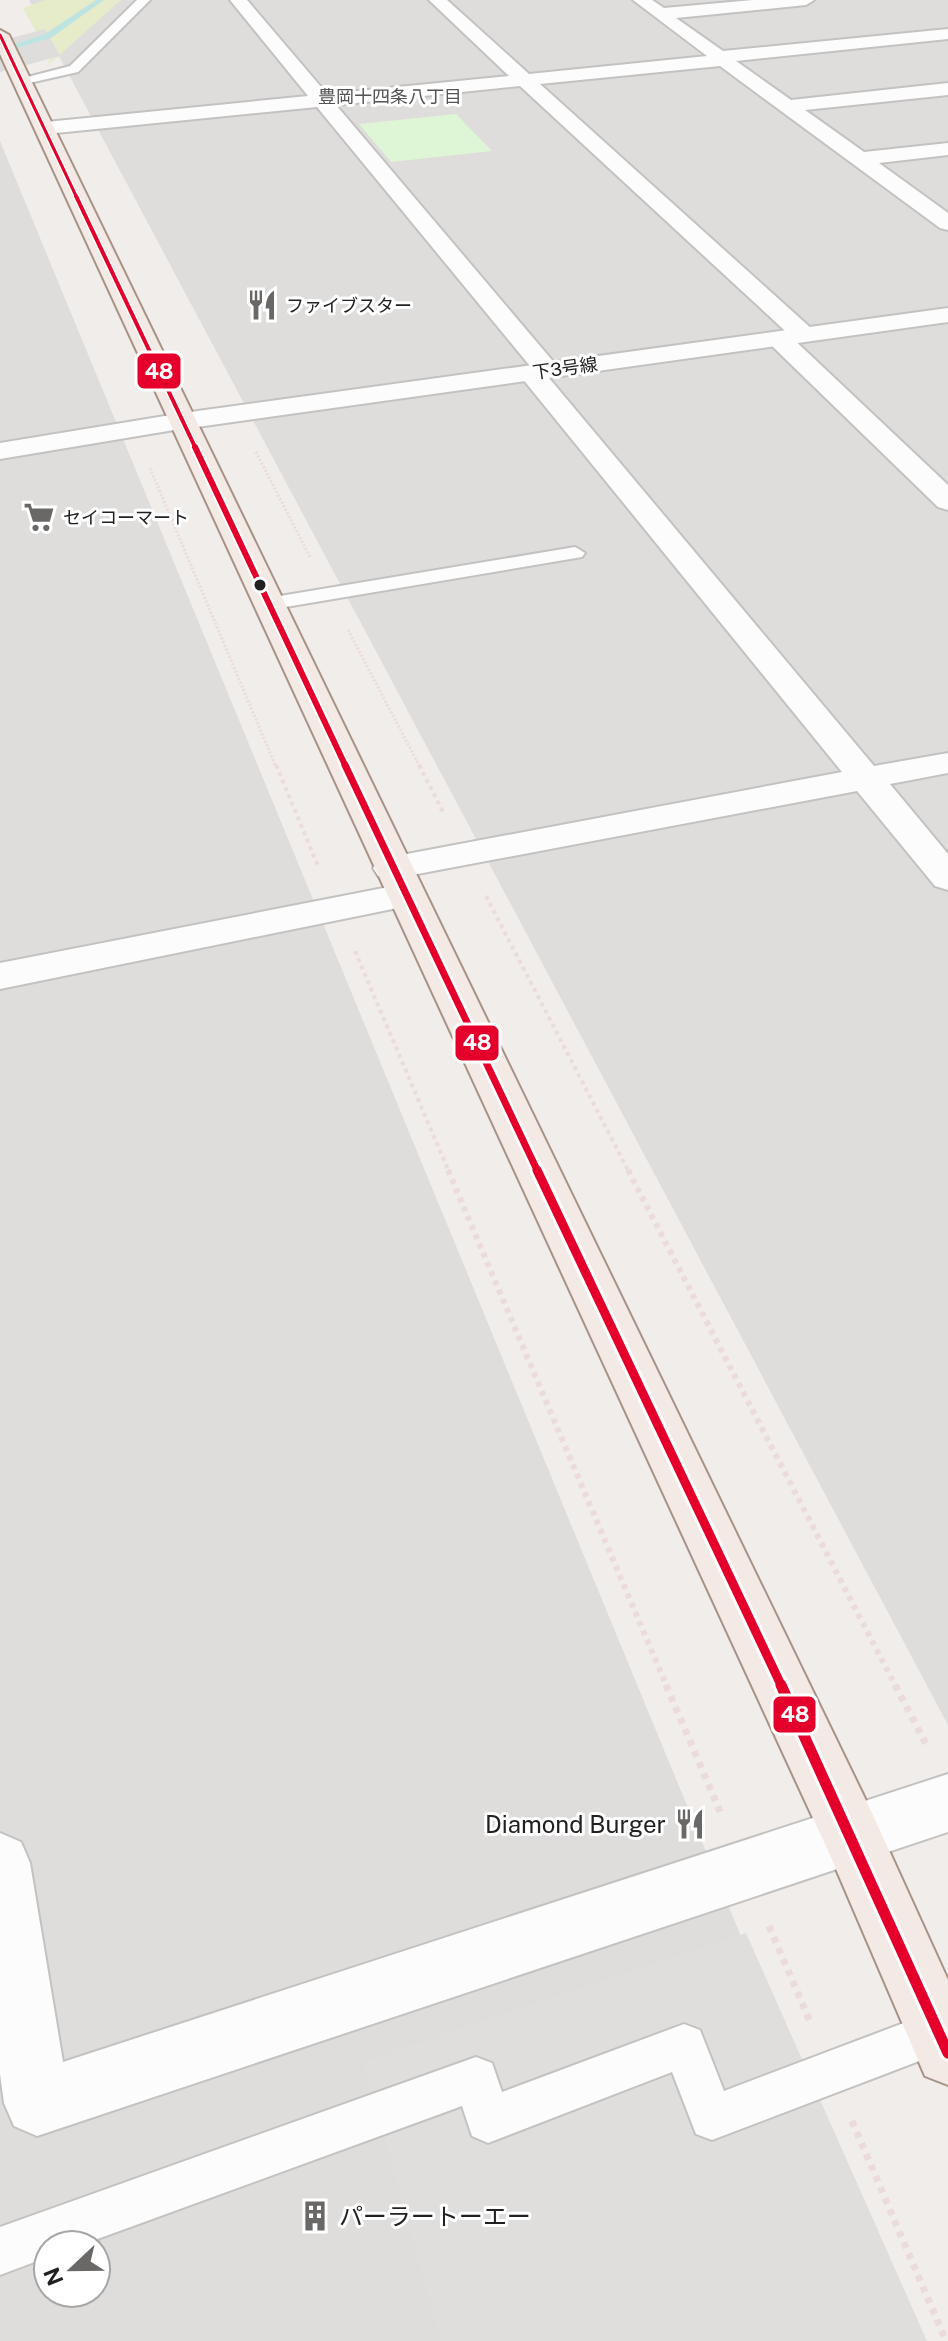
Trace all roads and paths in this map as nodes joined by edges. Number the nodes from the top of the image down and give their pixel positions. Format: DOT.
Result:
graph roads {
  1 [pos="144,0"];
  2 [pos="238,0"];
  3 [pos="437,0"];
  4 [pos="641,0"];
  5 [pos="806,0"];
  6 [pos="660,14"];
  7 [pos="948,34"];
  8 [pos="10,57"];
  9 [pos="722,59"];
  10 [pos="527,81"];
  11 [pos="948,89"];
  12 [pos="322,101"];
  13 [pos="787,106"];
  14 [pos="46,128"];
  15 [pos="948,149"];
  16 [pos="860,159"];
  17 [pos="946,220"];
  18 [pos="948,315"];
  19 [pos="792,337"];
  20 [pos="540,372"];
  21 [pos="236,414"];
  22 [pos="183,421"];
  23 [pos="133,429"];
  24 [pos="0,451"];
  25 [pos="948,501"];
  26 [pos="575,553"];
  27 [pos="329,594"];
  28 [pos="268,604"];
  29 [pos="948,763"];
  30 [pos="867,779"];
  31 [pos="465,854"];
  32 [pos="948,878"];
  33 [pos="398,882"];
  34 [pos="337,909"];
  35 [pos="0,976"];
  36 [pos="941,1780"];
  37 [pos="851,1834"];
  38 [pos="0,1863"];
  39 [pos="745,1870"];
  40 [pos="943,2042"];
  41 [pos="831,2072"];
  42 [pos="0,2251"];
  43 [pos="946,2341"];
  1 -- 8 [label="lane"];
  2 -- 12 [label="street"];
  3 -- 10 [label="street"];
  4 -- 6 [label="street"];
  5 -- 6 [label="street"];
  6 -- 9 [label="street"];
  7 -- 9 [label="street"];
  8 -- 14 [label="main road"];
  9 -- 10 [label="street"];
  9 -- 13 [label="street"];
  10 -- 12 [label="street"];
  10 -- 19 [label="street"];
  11 -- 13 [label="street"];
  12 -- 14 [label="street"];
  12 -- 20 [label="street"];
  13 -- 16 [label="street"];
  14 -- 22 [label="main road"];
  15 -- 16 [label="street"];
  16 -- 17 [label="street"];
  18 -- 19 [label="street, 下3号線"];
  19 -- 20 [label="street, 下3号線"];
  19 -- 25 [label="street"];
  20 -- 21 [label="street, 下3号線"];
  20 -- 30 [label="street"];
  21 -- 22 [label="street, 下3号線"];
  21 -- 27 [label="path"];
  22 -- 23 [label="street, 下3号線"];
  22 -- 28 [label="main road"];
  23 -- 24 [label="street, 下3号線"];
  23 -- 34 [label="path"];
  26 -- 27 [label="lane"];
  27 -- 28 [label="lane"];
  27 -- 31 [label="path"];
  28 -- 33 [label="main road"];
  29 -- 30 [label="street"];
  30 -- 31 [label="street"];
  30 -- 32 [label="street"];
  31 -- 33 [label="street"];
  31 -- 36 [label="path"];
  33 -- 34 [label="street"];
  33 -- 37 [label="main road"];
  34 -- 35 [label="street"];
  34 -- 39 [label="path"];
  36 -- 37 [label="street"];
  37 -- 39 [label="street"];
  37 -- 40 [label="main road"];
  38 -- 39 [label="street"];
  39 -- 41 [label="path"];
  40 -- 41 [label="lane"];
  41 -- 42 [label="lane"];
  41 -- 43 [label="path"];
}
